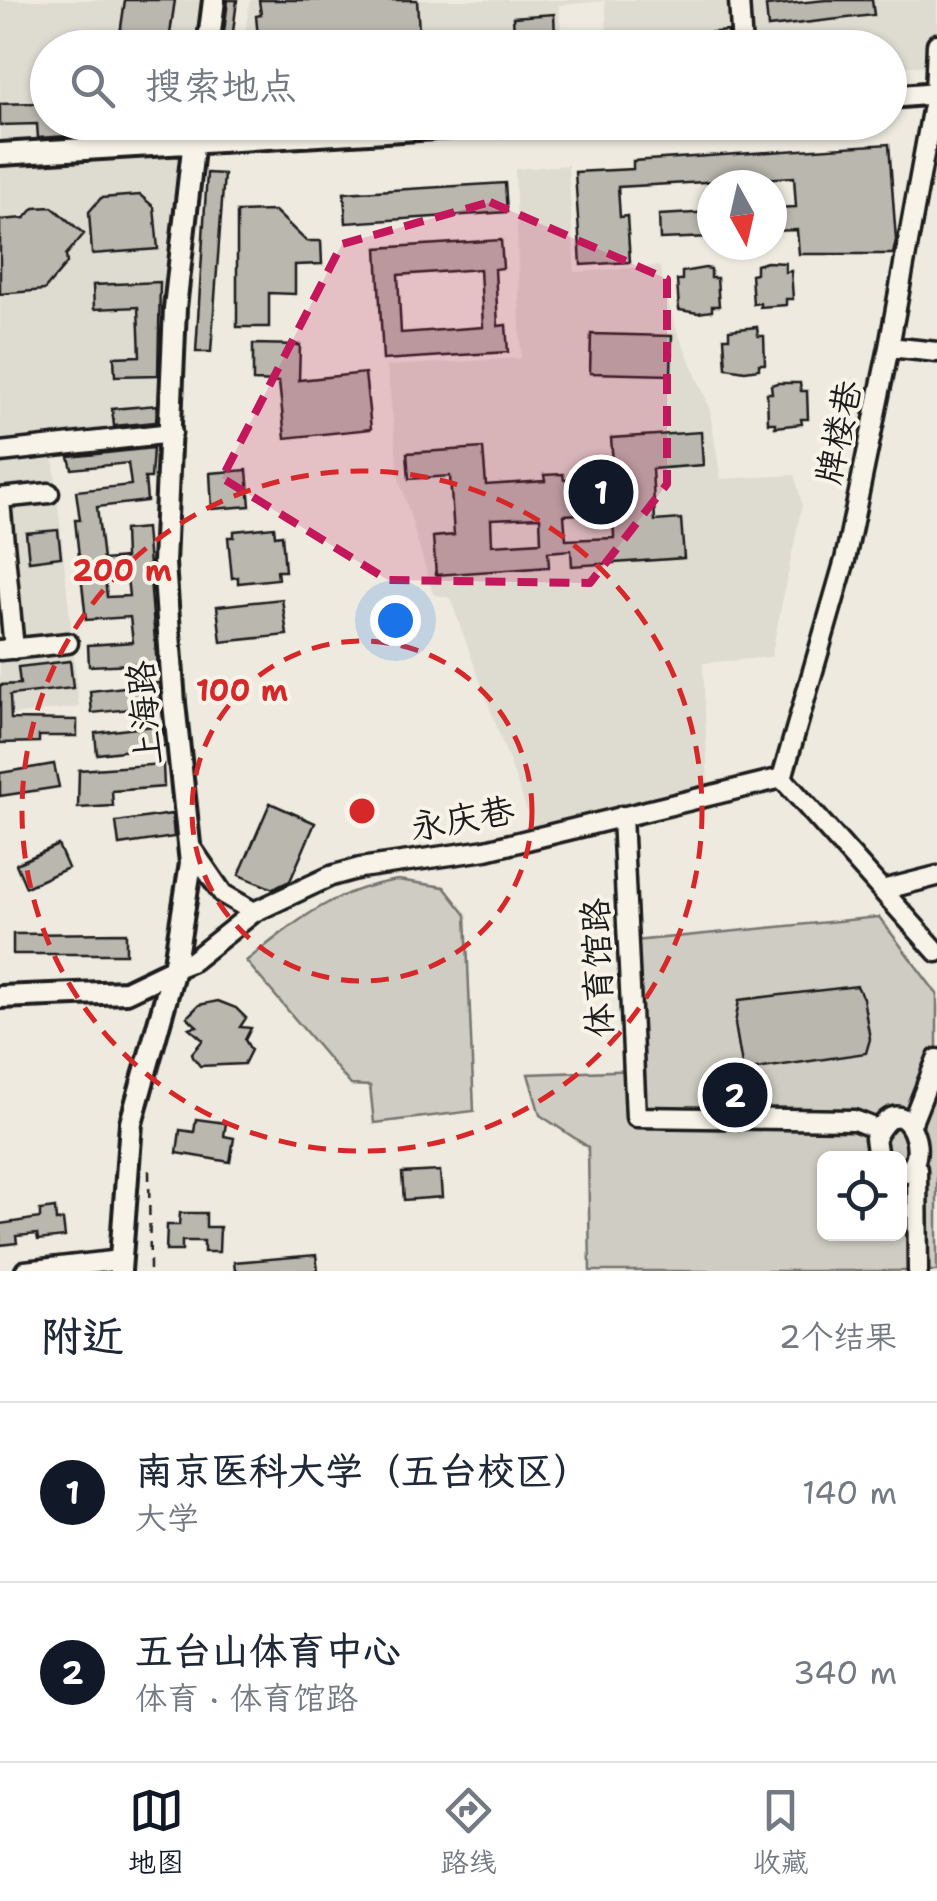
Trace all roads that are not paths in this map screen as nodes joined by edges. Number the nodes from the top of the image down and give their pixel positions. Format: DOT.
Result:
graph roads {
  1 [pos="214,0"];
  2 [pos="738,0"];
  3 [pos="210,30"];
  4 [pos="740,30"];
  5 [pos="937,44"];
  6 [pos="936,94"];
  7 [pos="907,96"];
  8 [pos="130,140"];
  9 [pos="194,140"];
  10 [pos="0,154"];
  11 [pos="889,346"];
  12 [pos="937,352"];
  13 [pos="172,433"];
  14 [pos="0,452"];
  15 [pos="48,494"];
  16 [pos="0,500"];
  17 [pos="68,644"];
  18 [pos="7,649"];
  19 [pos="782,778"];
  20 [pos="622,816"];
  21 [pos="190,846"];
  22 [pos="937,876"];
  23 [pos="882,890"];
  24 [pos="254,912"];
  25 [pos="937,952"];
  26 [pos="174,969"];
  27 [pos="0,997"];
  28 [pos="937,1059"];
  29 [pos="914,1120"];
  30 [pos="879,1130"];
  31 [pos="875,1151"];
  32 [pos="908,1171"];
  33 [pos="928,1195"];
  34 [pos="121,1265"];
  35 [pos="24,1271"];
  36 [pos="918,1271"];
  1 -- 3 [label="main road"];
  2 -- 4 [label="street"];
  5 -- 6 [label="street, 牌楼巷"];
  6 -- 7 [label="main road"];
  6 -- 11 [label="street, 牌楼巷"];
  8 -- 10 [label="main road"];
  9 -- 13 [label="main road, 上海路"];
  11 -- 12 [label="street"];
  11 -- 19 [label="street, 牌楼巷"];
  13 -- 14 [label="street"];
  13 -- 21 [label="main road, 上海路"];
  15 -- 16 [label="street"];
  16 -- 18 [label="street"];
  17 -- 18 [label="street"];
  19 -- 20 [label="street, 永庆巷"];
  19 -- 23 [label="street"];
  20 -- 24 [label="street, 永庆巷"];
  20 -- 30 [label="street, 体育馆路"];
  21 -- 24 [label="street"];
  21 -- 26 [label="main road, 上海路"];
  22 -- 23 [label="street"];
  23 -- 25 [label="street"];
  24 -- 26 [label="street, 永庆巷"];
  26 -- 27 [label="main road"];
  26 -- 34 [label="main road, 上海路"];
  28 -- 29 [label="street"];
  29 -- 30 [label="street"];
  29 -- 32 [label="street"];
  30 -- 31 [label="street"];
  32 -- 33 [label="street"];
  33 -- 36 [label="street"];
  34 -- 35 [label="street"];
}
